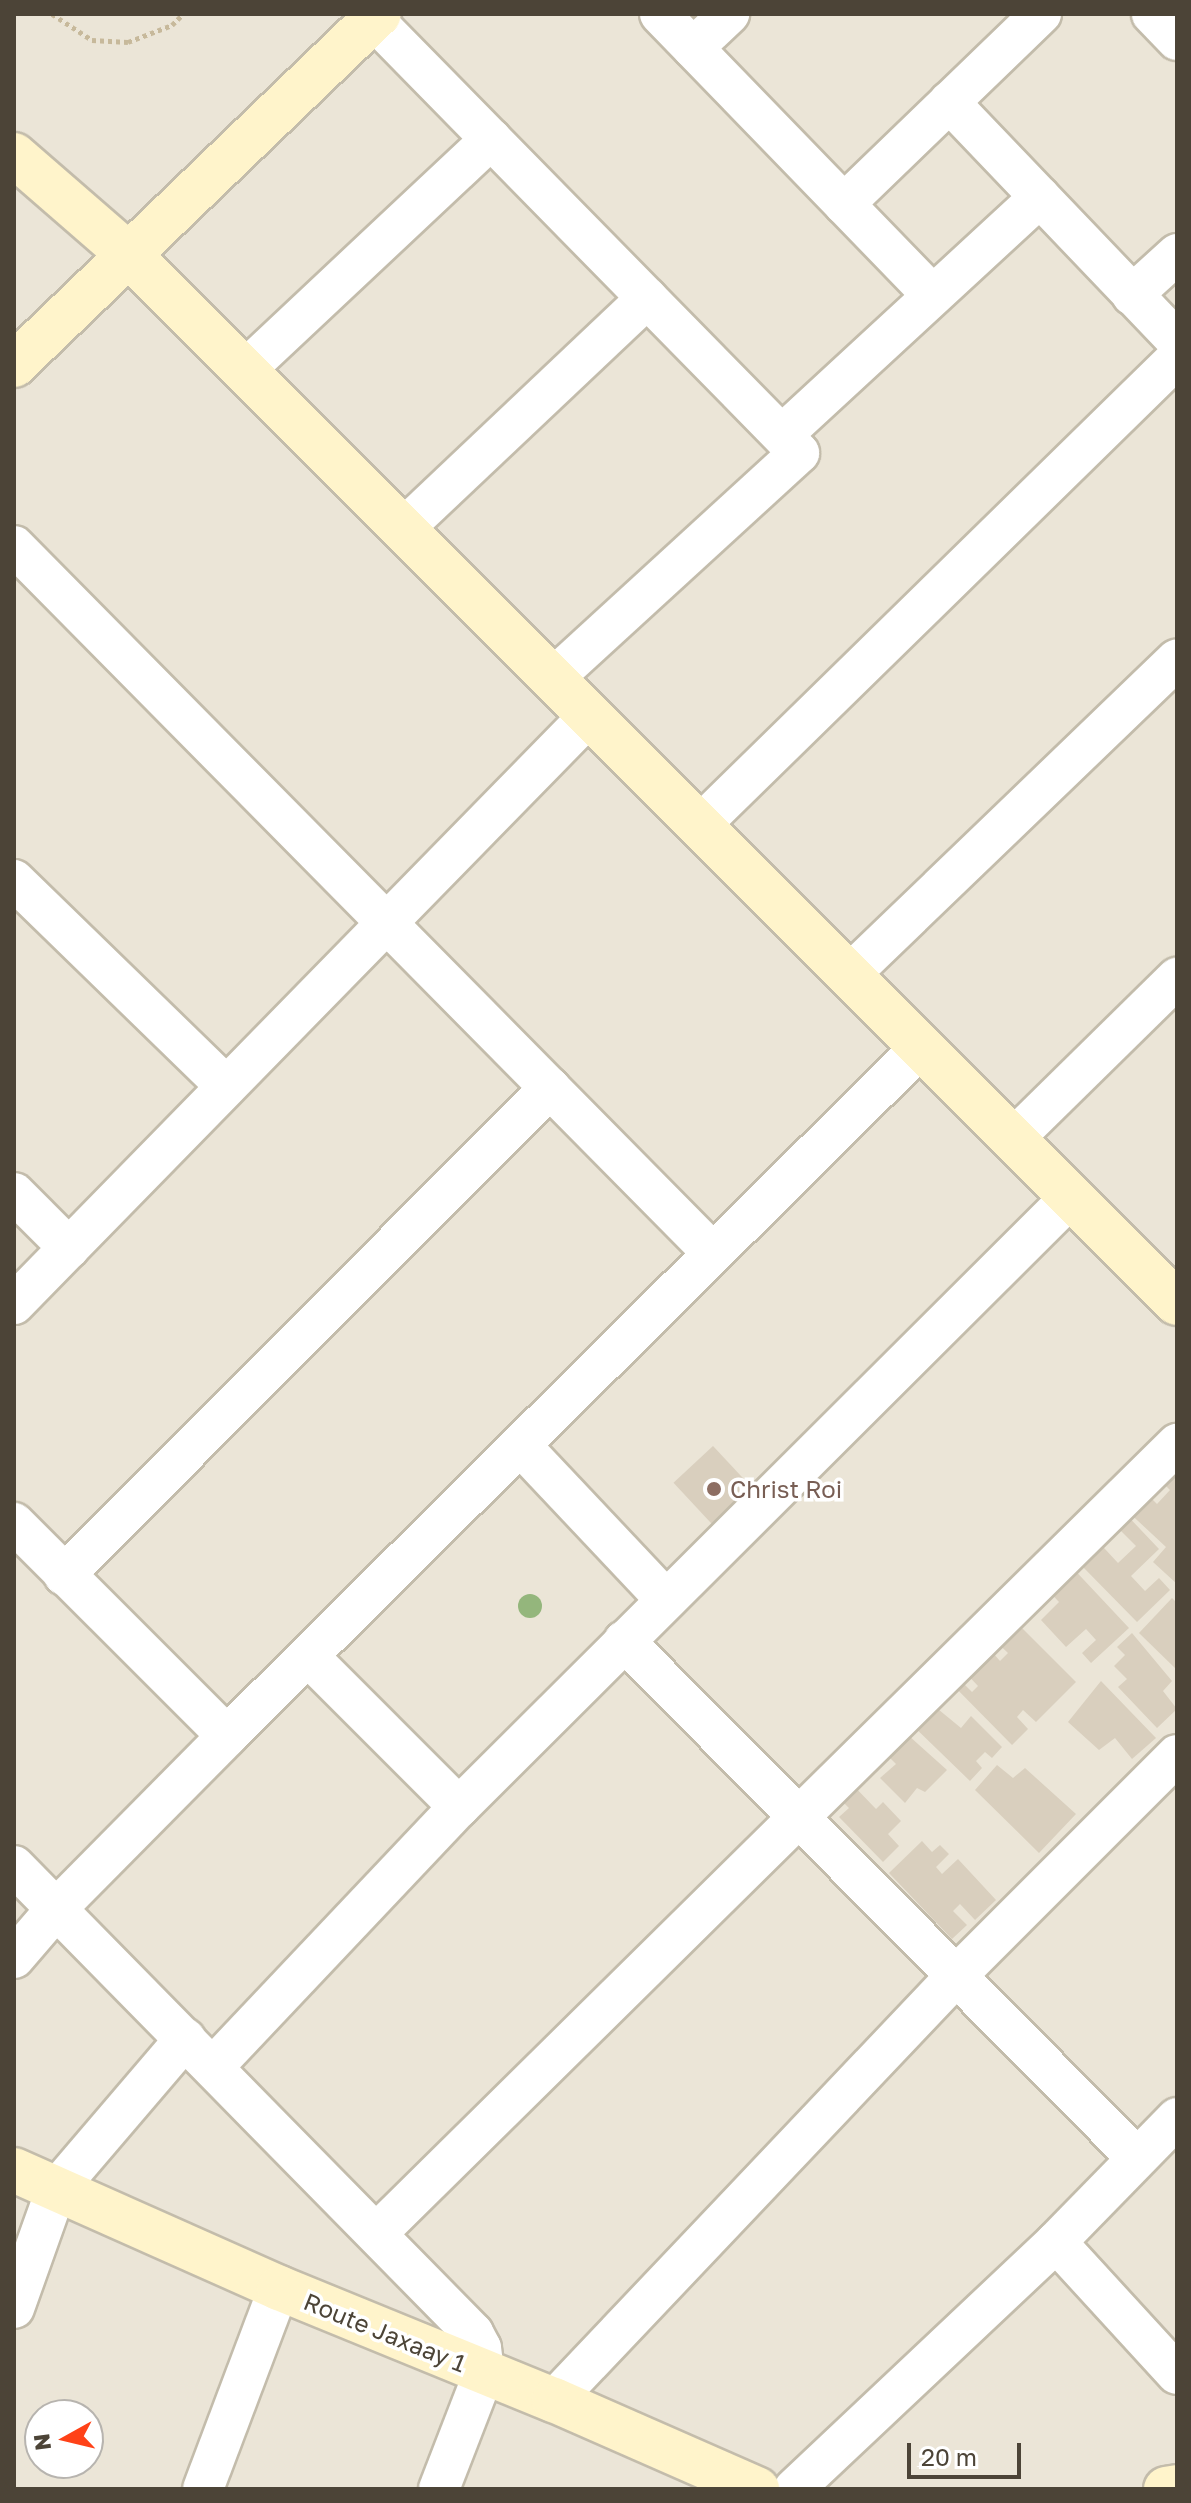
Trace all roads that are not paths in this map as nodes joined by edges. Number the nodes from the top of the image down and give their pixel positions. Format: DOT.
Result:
graph roads {
  1 [pos="660,14"];
  2 [pos="729,14"];
  3 [pos="1041,14"];
  4 [pos="1152,14"];
  5 [pos="376,17"];
  6 [pos="1177,40"];
  7 [pos="693,48"];
  8 [pos="949,102"];
  9 [pos="491,139"];
  10 [pos="14,155"];
  11 [pos="1040,197"];
  12 [pos="844,204"];
  13 [pos="1177,254"];
  14 [pos="129,255"];
  15 [pos="1132,295"];
  16 [pos="933,296"];
  17 [pos="647,298"];
  18 [pos="1177,341"];
  19 [pos="1177,358"];
  20 [pos="14,365"];
  21 [pos="244,371"];
  22 [pos="782,435"];
  23 [pos="403,529"];
  24 [pos="14,546"];
  25 [pos="1177,659"];
  26 [pos="552,679"];
  27 [pos="589,716"];
  28 [pos="699,826"];
  29 [pos="14,880"];
  30 [pos="387,922"];
  31 [pos="849,975"];
  32 [pos="1177,978"];
  33 [pos="921,1047"];
  34 [pos="226,1086"];
  35 [pos="550,1088"];
  36 [pos="1013,1139"];
  37 [pos="14,1193"];
  38 [pos="1071,1197"];
  39 [pos="69,1248"];
  40 [pos="712,1252"];
  41 [pos="1174,1294"];
  42 [pos="14,1304"];
  43 [pos="1177,1444"];
  44 [pos="520,1445"];
  45 [pos="14,1523"];
  46 [pos="64,1575"];
  47 [pos="666,1600"];
  48 [pos="624,1641"];
  49 [pos="309,1657"];
  50 [pos="227,1736"];
  51 [pos="1177,1755"];
  52 [pos="459,1807"];
  53 [pos="798,1817"];
  54 [pos="14,1866"];
  55 [pos="56,1909"];
  56 [pos="14,1958"];
  57 [pos="957,1975"];
  58 [pos="185,2039"];
  59 [pos="213,2067"];
  60 [pos="1177,2118"];
  61 [pos="1137,2158"];
  62 [pos="14,2170"];
  63 [pos="56,2190"];
  64 [pos="377,2233"];
  65 [pos="1056,2242"];
  66 [pos="279,2288"];
  67 [pos="14,2308"];
  68 [pos="484,2373"];
  69 [pos="1177,2374"];
  70 [pos="554,2400"];
  71 [pos="1177,2487"];
  72 [pos="203,2489"];
  73 [pos="439,2489"];
  74 [pos="757,2489"];
  75 [pos="794,2489"];
  76 [pos="1166,2489"];
  1 -- 7 [label="street"];
  2 -- 7 [label="street"];
  3 -- 8 [label="street"];
  4 -- 6 [label="street"];
  5 -- 9 [label="street"];
  5 -- 14 [label="street"];
  7 -- 12 [label="street"];
  8 -- 11 [label="street"];
  8 -- 12 [label="street"];
  9 -- 17 [label="street"];
  9 -- 21 [label="street"];
  10 -- 14 [label="street"];
  11 -- 15 [label="street"];
  11 -- 16 [label="street"];
  12 -- 16 [label="street"];
  13 -- 15 [label="street"];
  14 -- 20 [label="street"];
  14 -- 21 [label="street"];
  15 -- 18 [label="street"];
  16 -- 22 [label="street"];
  17 -- 22 [label="street"];
  17 -- 23 [label="street"];
  19 -- 28 [label="street"];
  21 -- 23 [label="street"];
  22 -- 26 [label="street"];
  23 -- 26 [label="street"];
  24 -- 30 [label="street"];
  25 -- 31 [label="street"];
  26 -- 27 [label="street"];
  27 -- 28 [label="street"];
  27 -- 30 [label="street"];
  28 -- 31 [label="street"];
  29 -- 34 [label="street"];
  30 -- 34 [label="street"];
  30 -- 35 [label="street"];
  31 -- 33 [label="street"];
  32 -- 36 [label="street"];
  33 -- 36 [label="street"];
  33 -- 40 [label="street"];
  34 -- 39 [label="street"];
  35 -- 40 [label="street"];
  35 -- 46 [label="street"];
  36 -- 38 [label="street"];
  37 -- 39 [label="street"];
  38 -- 41 [label="street"];
  38 -- 47 [label="street"];
  39 -- 42 [label="street"];
  40 -- 44 [label="street"];
  43 -- 53 [label="street"];
  44 -- 47 [label="street"];
  44 -- 49 [label="street"];
  45 -- 46 [label="street"];
  46 -- 50 [label="street"];
  47 -- 48 [label="street"];
  48 -- 52 [label="street"];
  48 -- 53 [label="street"];
  49 -- 50 [label="street"];
  49 -- 52 [label="street"];
  50 -- 55 [label="street"];
  51 -- 57 [label="street"];
  52 -- 59 [label="street"];
  53 -- 57 [label="street"];
  53 -- 64 [label="street"];
  54 -- 55 [label="street"];
  55 -- 56 [label="street"];
  55 -- 58 [label="street"];
  57 -- 61 [label="street"];
  57 -- 70 [label="street"];
  58 -- 59 [label="street"];
  58 -- 63 [label="street"];
  59 -- 64 [label="street"];
  60 -- 61 [label="street"];
  61 -- 65 [label="street"];
  62 -- 63 [label="street, Route Jaxaay 1"];
  63 -- 66 [label="street, Route Jaxaay 1"];
  63 -- 67 [label="street"];
  64 -- 68 [label="street"];
  65 -- 69 [label="street"];
  65 -- 75 [label="street"];
  66 -- 68 [label="street, Route Jaxaay 1"];
  66 -- 72 [label="street"];
  68 -- 70 [label="street, Route Jaxaay 1"];
  68 -- 73 [label="street"];
  70 -- 74 [label="street, Route Jaxaay 1"];
  71 -- 76 [label="street"];
}
